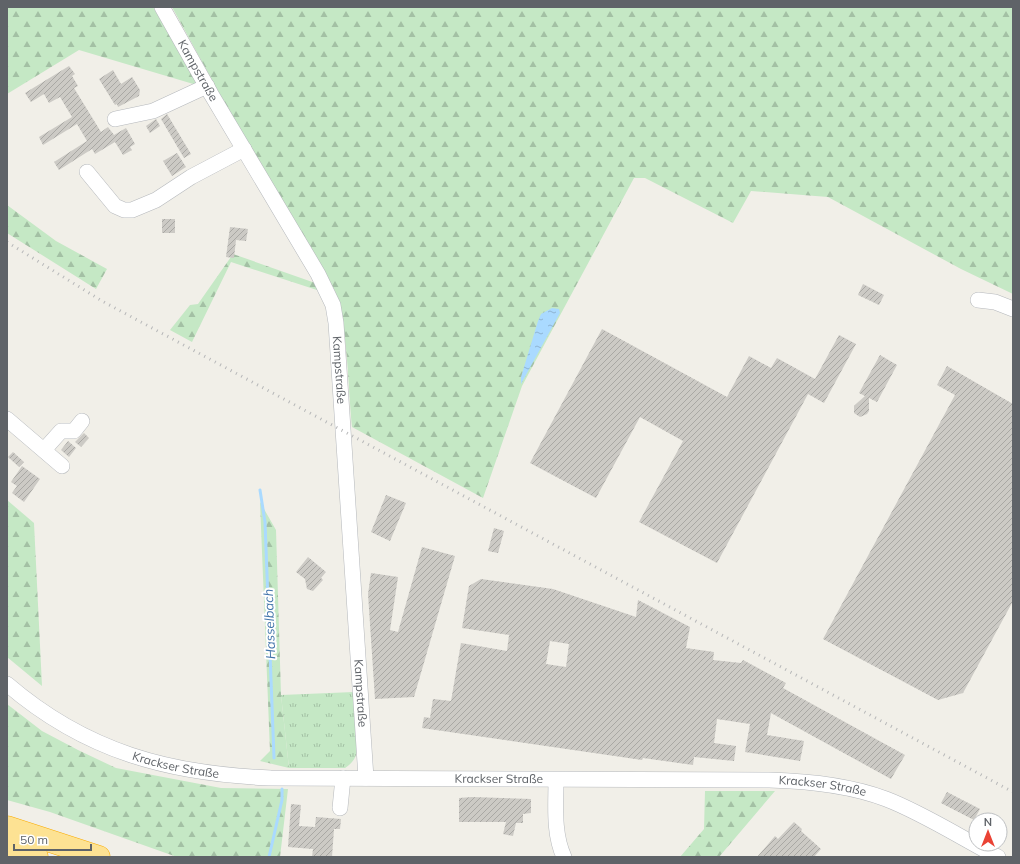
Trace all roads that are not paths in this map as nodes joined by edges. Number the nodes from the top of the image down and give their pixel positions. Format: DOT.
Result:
graph roads {
  1 [pos="162,7"];
  2 [pos="206,86"];
  3 [pos="114,119"];
  4 [pos="244,149"];
  5 [pos="87,172"];
  6 [pos="978,300"];
  7 [pos="1013,309"];
  8 [pos="7,419"];
  9 [pos="82,421"];
  10 [pos="44,450"];
  11 [pos="62,466"];
  12 [pos="7,684"];
  13 [pos="343,778"];
  14 [pos="366,778"];
  15 [pos="556,780"];
  16 [pos="340,808"];
  17 [pos="7,827"];
  18 [pos="7,847"];
  19 [pos="38,857"];
  20 [pos="99,857"];
  21 [pos="564,857"];
  22 [pos="998,857"];
  1 -- 2 [label="street, Kampstraße"];
  2 -- 3 [label="street"];
  2 -- 4 [label="street, Kampstraße"];
  4 -- 5 [label="street"];
  4 -- 14 [label="street, Kampstraße"];
  6 -- 7 [label="street"];
  8 -- 10 [label="street"];
  9 -- 10 [label="street"];
  10 -- 11 [label="street"];
  12 -- 13 [label="street, Krackser Straße"];
  13 -- 14 [label="street, Krackser Straße"];
  13 -- 16 [label="street"];
  14 -- 15 [label="street, Krackser Straße"];
  15 -- 21 [label="street"];
  15 -- 22 [label="street, Krackser Straße"];
  17 -- 20 [label="highway"];
  18 -- 19 [label="highway"];
}
